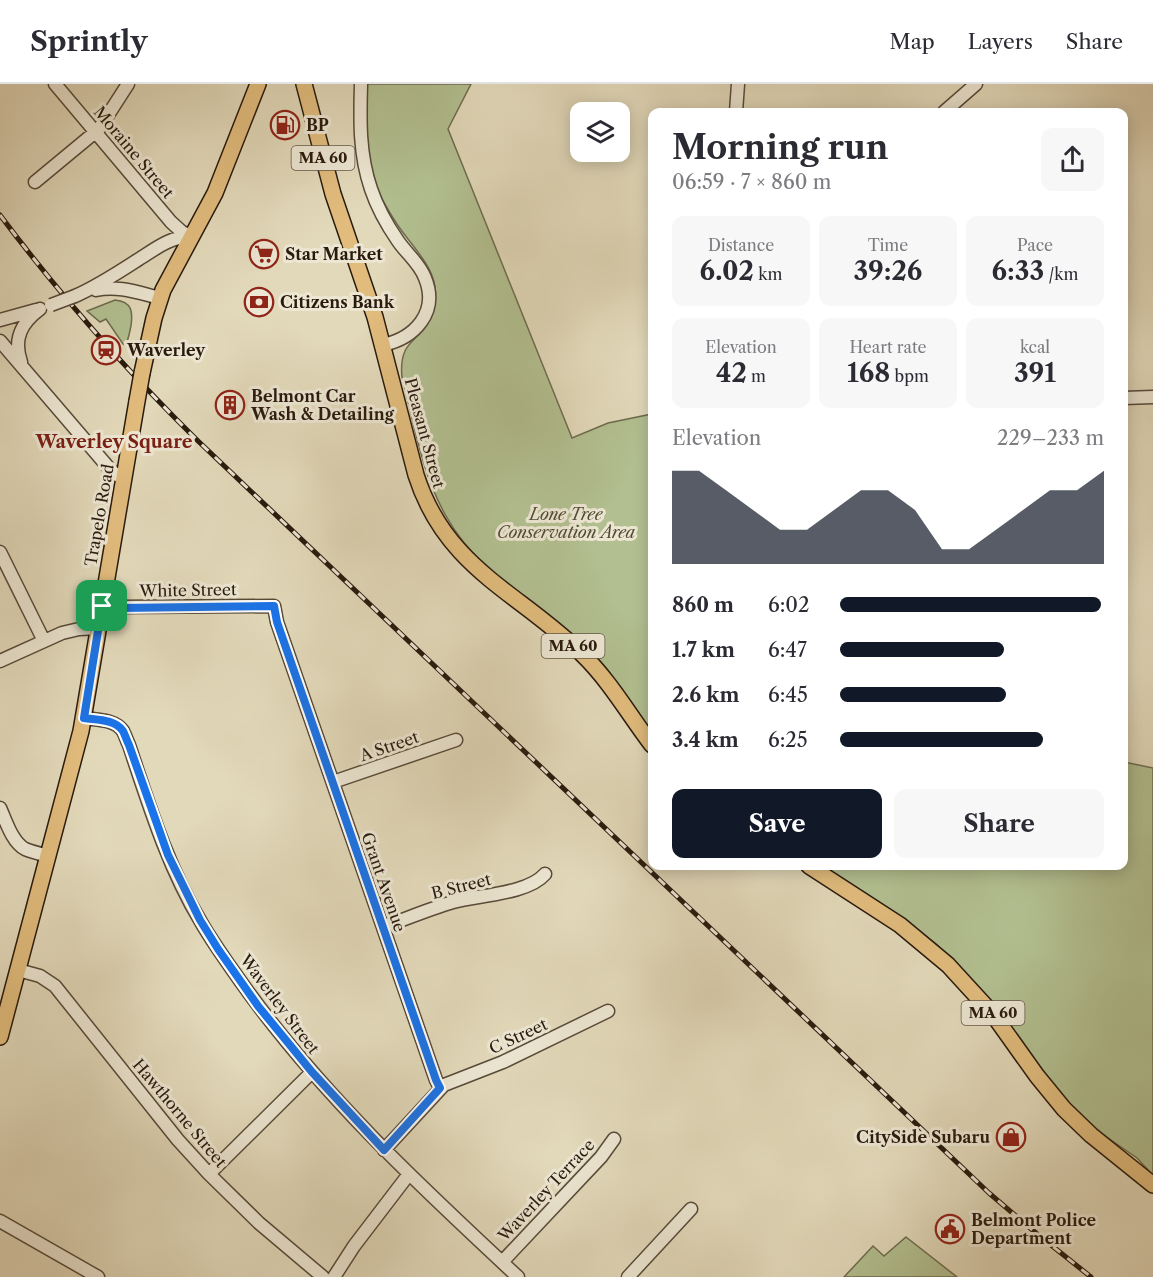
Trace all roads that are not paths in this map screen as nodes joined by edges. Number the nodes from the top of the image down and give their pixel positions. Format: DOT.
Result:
graph roads {
  1 [pos="55,84"];
  2 [pos="128,84"];
  3 [pos="258,84"];
  4 [pos="361,84"];
  5 [pos="738,84"];
  6 [pos="976,84"];
  7 [pos="304,85"];
  8 [pos="736,108"];
  9 [pos="949,108"];
  10 [pos="96,132"];
  11 [pos="34,182"];
  12 [pos="192,236"];
  13 [pos="75,296"];
  14 [pos="160,298"];
  15 [pos="46,307"];
  16 [pos="0,320"];
  17 [pos="0,341"];
  18 [pos="383,345"];
  19 [pos="24,369"];
  20 [pos="1153,397"];
  21 [pos="1128,398"];
  22 [pos="123,478"];
  23 [pos="0,552"];
  24 [pos="102,606"];
  25 [pos="274,606"];
  26 [pos="98,628"];
  27 [pos="44,641"];
  28 [pos="0,661"];
  29 [pos="84,718"];
  30 [pos="648,739"];
  31 [pos="456,740"];
  32 [pos="333,782"];
  33 [pos="0,808"];
  34 [pos="49,856"];
  35 [pos="815,870"];
  36 [pos="545,874"];
  37 [pos="383,927"];
  38 [pos="18,970"];
  39 [pos="608,1011"];
  40 [pos="0,1037"];
  41 [pos="312,1072"];
  42 [pos="440,1088"];
  43 [pos="614,1139"];
  44 [pos="384,1150"];
  45 [pos="209,1174"];
  46 [pos="409,1174"];
  47 [pos="1153,1185"];
  48 [pos="691,1209"];
  49 [pos="0,1221"];
  50 [pos="502,1262"];
  51 [pos="98,1277"];
  52 [pos="323,1277"];
  53 [pos="334,1277"];
  54 [pos="518,1277"];
  55 [pos="628,1277"];
  1 -- 10 [label="street, Moraine Street"];
  2 -- 10 [label="street"];
  3 -- 12 [label="main road, Trapelo Road"];
  4 -- 18 [label="street"];
  5 -- 8 [label="street"];
  6 -- 9 [label="street"];
  7 -- 18 [label="main road, Pleasant Street / MA 60"];
  10 -- 11 [label="street"];
  10 -- 12 [label="street, Moraine Street"];
  12 -- 13 [label="street"];
  12 -- 14 [label="main road, Trapelo Road"];
  13 -- 14 [label="street"];
  13 -- 15 [label="street, bridge"];
  14 -- 22 [label="main road, Trapelo Road, bridge"];
  15 -- 16 [label="street"];
  15 -- 19 [label="street"];
  17 -- 19 [label="street"];
  18 -- 30 [label="main road, Pleasant Street / MA 60"];
  19 -- 22 [label="street"];
  20 -- 21 [label="street"];
  22 -- 24 [label="main road, Trapelo Road"];
  23 -- 27 [label="street"];
  24 -- 25 [label="street, White Street"];
  24 -- 26 [label="main road, Trapelo Road"];
  25 -- 32 [label="street, Grant Avenue"];
  26 -- 27 [label="street"];
  26 -- 29 [label="main road, Trapelo Road"];
  27 -- 28 [label="street"];
  29 -- 34 [label="main road, Trapelo Road"];
  29 -- 41 [label="street, Waverley Street"];
  31 -- 32 [label="street, A Street"];
  32 -- 37 [label="street, Grant Avenue"];
  33 -- 34 [label="street"];
  34 -- 38 [label="main road, Trapelo Road"];
  35 -- 47 [label="main road, MA 60"];
  36 -- 37 [label="street, B Street"];
  37 -- 42 [label="street, Grant Avenue"];
  38 -- 40 [label="main road, Trapelo Road"];
  38 -- 45 [label="street, Hawthorne Street"];
  39 -- 42 [label="street, C Street"];
  41 -- 44 [label="street, Waverley Street"];
  41 -- 45 [label="street"];
  42 -- 44 [label="street"];
  43 -- 50 [label="street, Waverley Terrace"];
  44 -- 46 [label="street, Waverley Street"];
  45 -- 52 [label="street, Hawthorne Street"];
  46 -- 50 [label="street, Waverley Street"];
  46 -- 53 [label="street"];
  48 -- 55 [label="street"];
  49 -- 51 [label="street"];
  50 -- 54 [label="street, Waverley Street"];
}
